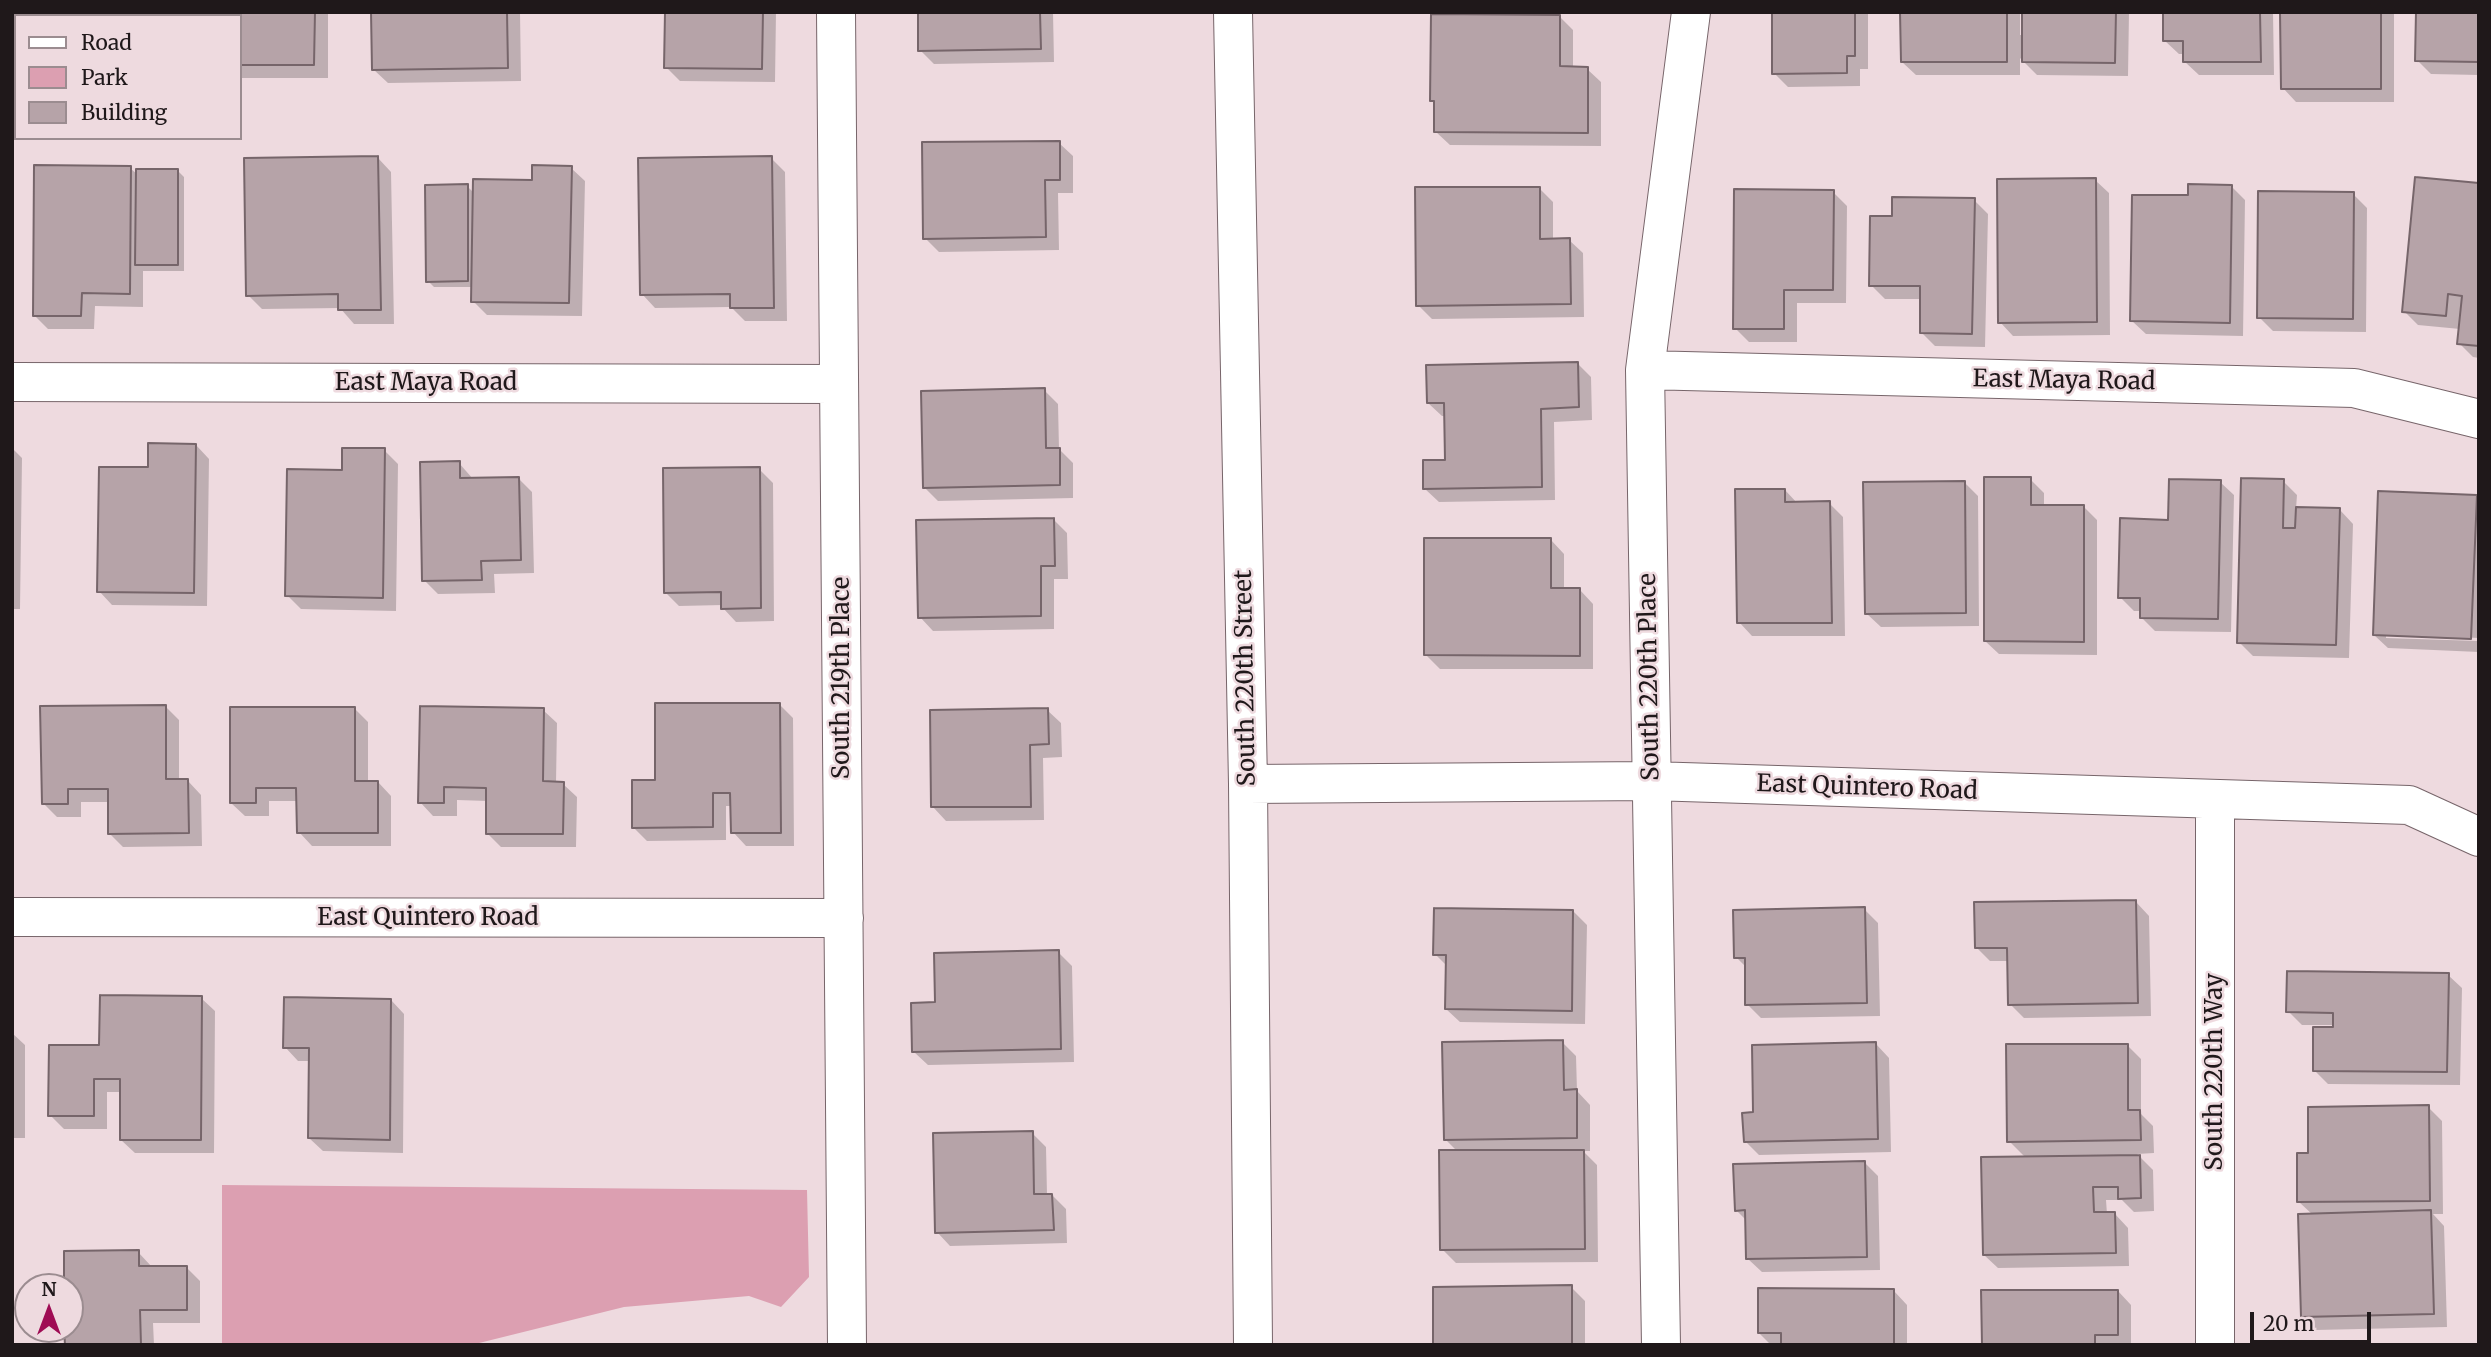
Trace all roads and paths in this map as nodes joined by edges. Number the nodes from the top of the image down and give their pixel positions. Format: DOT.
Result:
graph roads {
  1 [pos="836,12"];
  2 [pos="1233,12"];
  3 [pos="1691,12"];
  4 [pos="1645,370"];
  5 [pos="12,382"];
  6 [pos="839,384"];
  7 [pos="2479,419"];
  8 [pos="1651,781"];
  9 [pos="1248,784"];
  10 [pos="2215,799"];
  11 [pos="2479,837"];
  12 [pos="12,917"];
  13 [pos="844,918"];
  14 [pos="847,1345"];
  15 [pos="1252,1345"];
  16 [pos="1661,1345"];
  17 [pos="2215,1345"];
  1 -- 6 [label="street, South 219th Place"];
  2 -- 9 [label="street, South 220th Street"];
  3 -- 4 [label="street, South 220th Place"];
  4 -- 7 [label="street, East Maya Road"];
  4 -- 8 [label="street, South 220th Place"];
  5 -- 6 [label="street, East Maya Road"];
  6 -- 13 [label="street, South 219th Place"];
  8 -- 9 [label="street, East Quintero Road"];
  8 -- 10 [label="street, East Quintero Road"];
  8 -- 16 [label="street, South 220th Place"];
  9 -- 15 [label="street, South 220th Street"];
  10 -- 11 [label="street, East Quintero Road"];
  10 -- 17 [label="street, South 220th Way"];
  12 -- 13 [label="street, East Quintero Road"];
  13 -- 14 [label="street, South 219th Place"];
}
